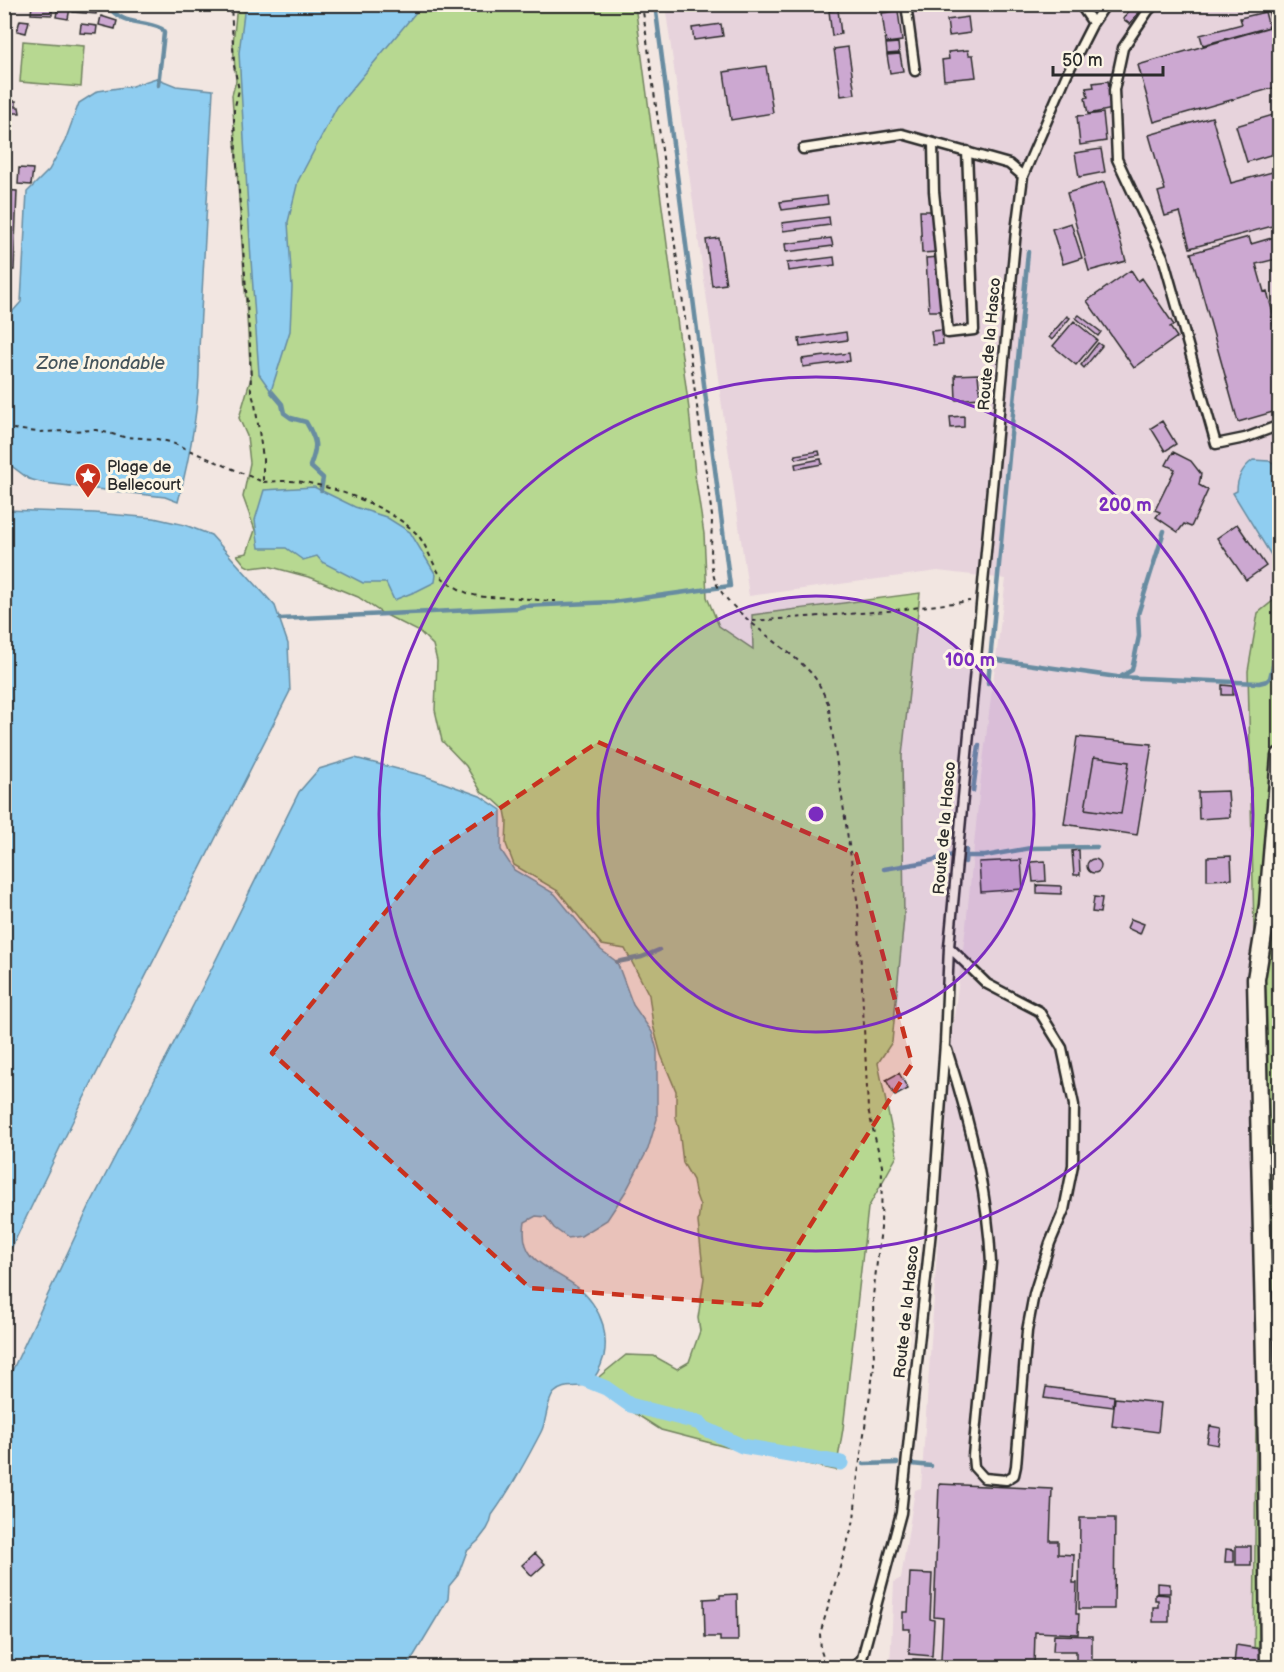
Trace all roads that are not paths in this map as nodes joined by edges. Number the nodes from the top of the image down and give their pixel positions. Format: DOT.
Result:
graph roads {
  1 [pos="906,4"];
  2 [pos="1080,4"];
  3 [pos="1106,4"];
  4 [pos="1155,4"];
  5 [pos="1273,4"];
  6 [pos="1093,23"];
  7 [pos="1280,39"];
  8 [pos="915,71"];
  9 [pos="933,144"];
  10 [pos="803,149"];
  11 [pos="967,151"];
  12 [pos="1023,176"];
  13 [pos="1280,425"];
  14 [pos="1280,756"];
  15 [pos="949,947"];
  16 [pos="945,1043"];
  17 [pos="860,1667"];
  18 [pos="1269,1668"];
  1 -- 8 [label="lane"];
  2 -- 6 [label="lane"];
  3 -- 6 [label="lane, Route de la Hasco"];
  4 -- 13 [label="lane"];
  5 -- 7 [label="lane"];
  6 -- 12 [label="lane, Route de la Hasco"];
  9 -- 10 [label="lane"];
  9 -- 11 [label="lane"];
  9 -- 11 [label="lane"];
  11 -- 12 [label="lane"];
  12 -- 15 [label="lane, Route de la Hasco"];
  14 -- 18 [label="street"];
  15 -- 16 [label="lane, Route de la Hasco"];
  15 -- 16 [label="lane"];
  16 -- 17 [label="lane, Route de la Hasco"];
}
